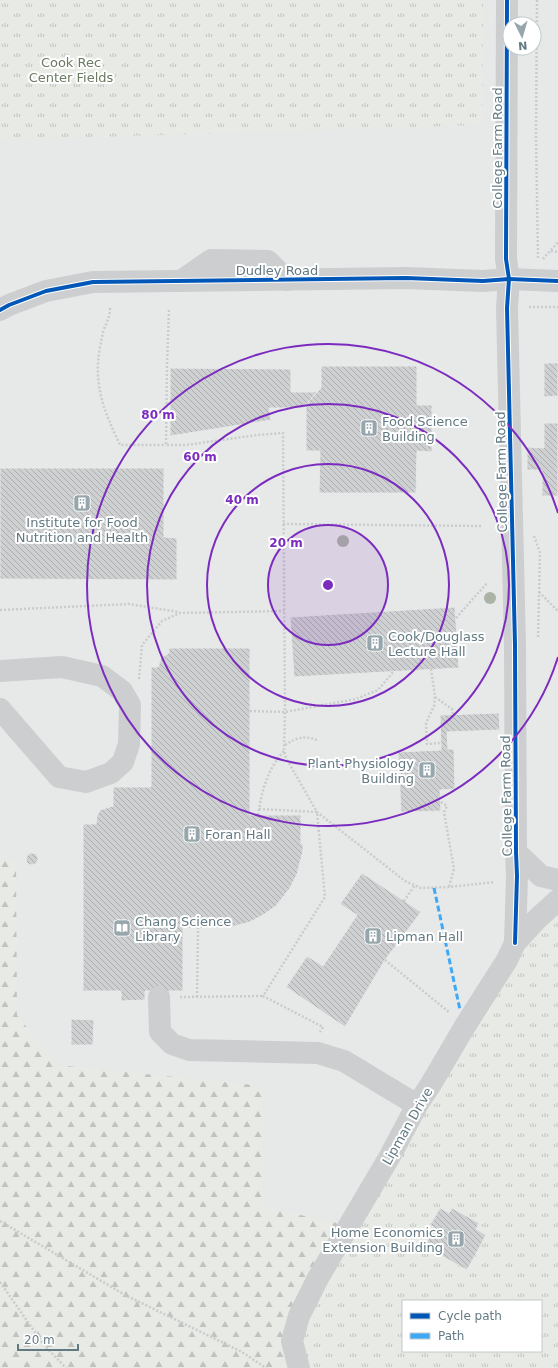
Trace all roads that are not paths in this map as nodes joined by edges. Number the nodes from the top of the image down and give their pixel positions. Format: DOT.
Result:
graph roads {
  1 [pos="507,0"];
  2 [pos="509,279"];
  3 [pos="558,281"];
  4 [pos="0,310"];
  5 [pos="0,671"];
  6 [pos="0,709"];
  7 [pos="516,852"];
  8 [pos="558,880"];
  9 [pos="558,900"];
  10 [pos="515,943"];
  11 [pos="159,997"];
  12 [pos="417,1105"];
  13 [pos="299,1368"];
  1 -- 2 [label="street, College Farm Road"];
  2 -- 3 [label="street, Dudley Road"];
  2 -- 4 [label="street, Dudley Road"];
  2 -- 7 [label="street, College Farm Road"];
  5 -- 6 [label="street"];
  7 -- 8 [label="street"];
  7 -- 10 [label="street, College Farm Road"];
  9 -- 10 [label="street, Lipman Drive"];
  10 -- 12 [label="street, Lipman Drive"];
  11 -- 12 [label="street"];
  12 -- 13 [label="street, Lipman Drive"];
}
